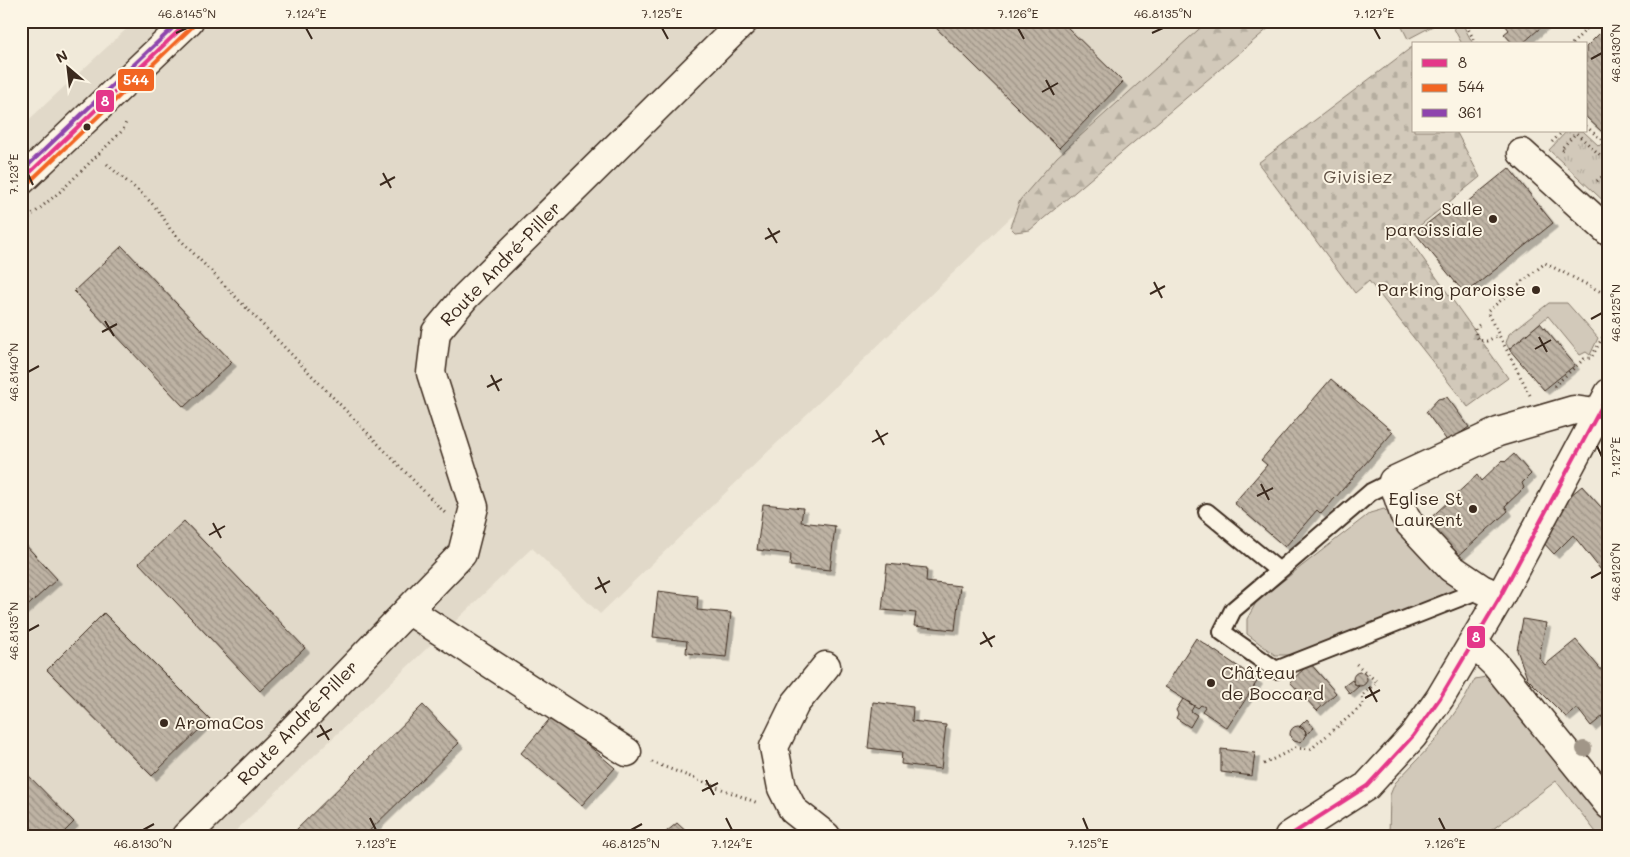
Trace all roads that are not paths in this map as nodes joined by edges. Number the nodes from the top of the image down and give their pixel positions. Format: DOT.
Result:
graph roads {
  1 [pos="189,21"];
  2 [pos="744,21"];
  3 [pos="1522,153"];
  4 [pos="21,181"];
  5 [pos="1609,232"];
  6 [pos="1602,403"];
  7 [pos="1393,481"];
  8 [pos="1207,512"];
  9 [pos="1279,571"];
  10 [pos="1491,593"];
  11 [pos="408,610"];
  12 [pos="1473,643"];
  13 [pos="826,666"];
  14 [pos="627,752"];
  15 [pos="1609,805"];
  16 [pos="186,836"];
  17 [pos="826,836"];
  18 [pos="1289,836"];
  1 -- 4 [label="street"];
  2 -- 11 [label="street, Route André-Piller"];
  3 -- 5 [label="street"];
  6 -- 7 [label="street"];
  6 -- 10 [label="street"];
  7 -- 9 [label="lane"];
  7 -- 10 [label="street"];
  8 -- 9 [label="lane"];
  9 -- 10 [label="lane"];
  10 -- 12 [label="street"];
  11 -- 14 [label="street"];
  11 -- 16 [label="street, Route André-Piller"];
  12 -- 15 [label="street"];
  12 -- 18 [label="street"];
  13 -- 17 [label="street"];
}
